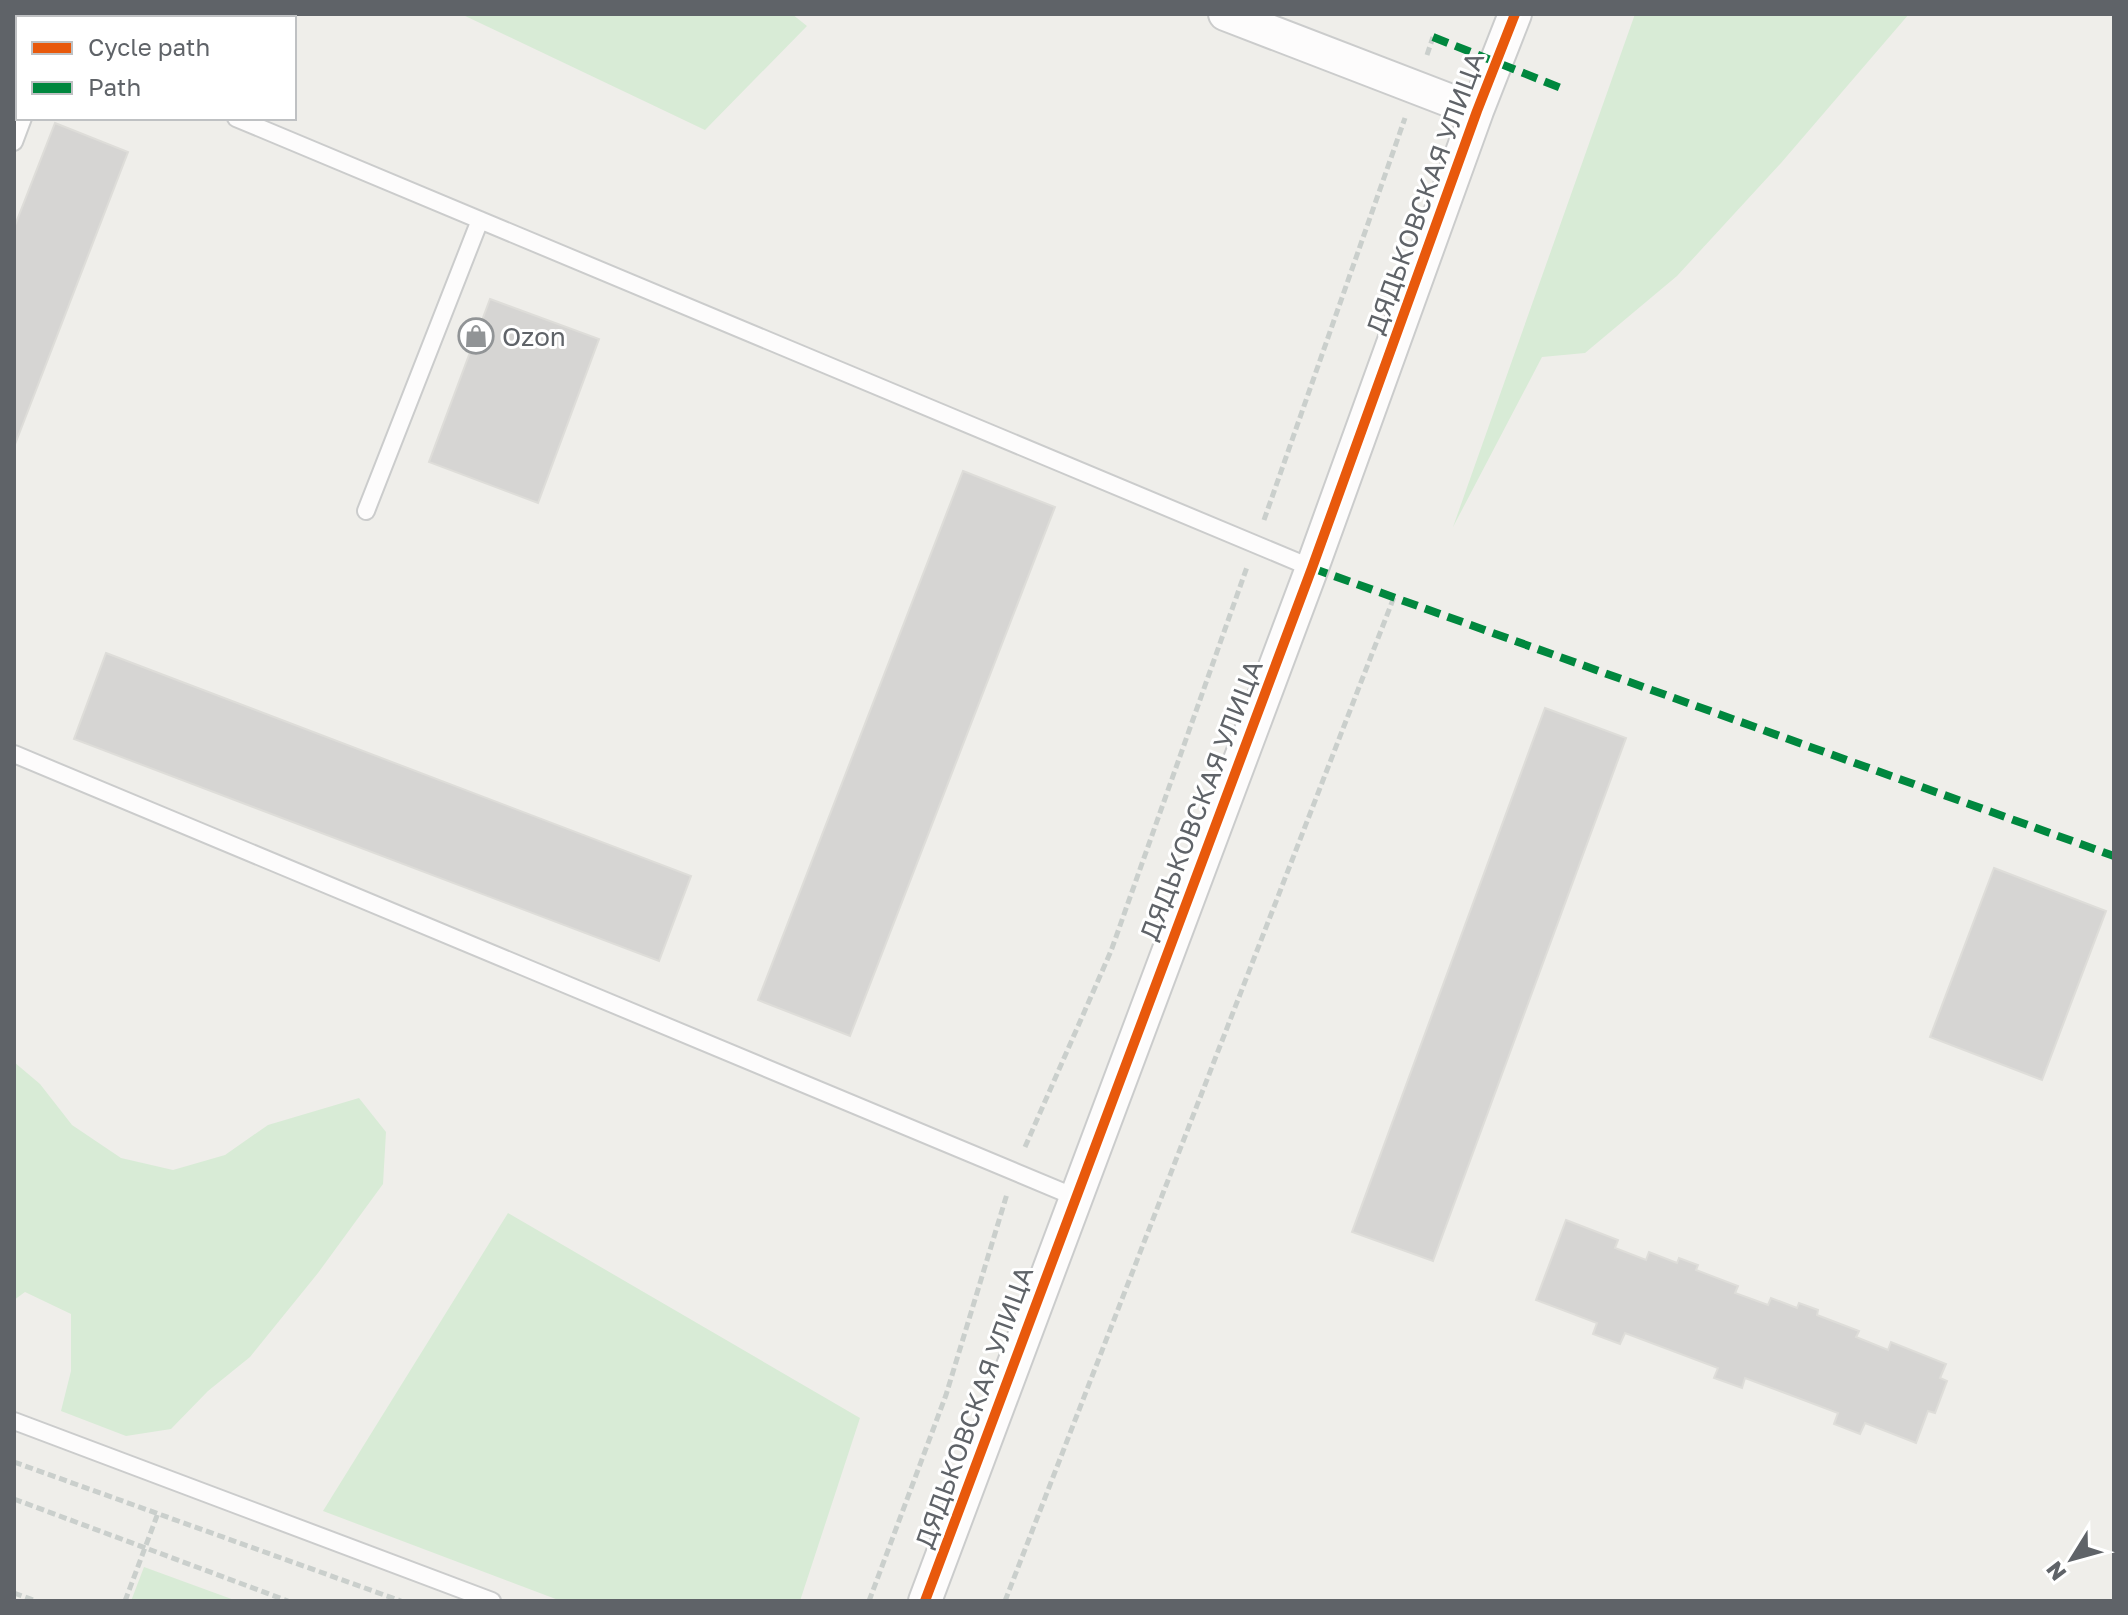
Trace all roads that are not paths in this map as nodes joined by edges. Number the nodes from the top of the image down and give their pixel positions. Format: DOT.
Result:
graph roads {
  1 [pos="1225,14"];
  2 [pos="1515,14"];
  3 [pos="1477,111"];
  4 [pos="22,120"];
  5 [pos="241,120"];
  6 [pos="14,142"];
  7 [pos="480,220"];
  8 [pos="366,511"];
  9 [pos="1312,568"];
  10 [pos="14,754"];
  11 [pos="1075,1197"];
  12 [pos="14,1421"];
  13 [pos="492,1601"];
  14 [pos="925,1601"];
  1 -- 3 [label="street"];
  2 -- 3 [label="street, ДЯДЬКОВСКАЯ УЛИЦА"];
  3 -- 9 [label="street, ДЯДЬКОВСКАЯ УЛИЦА"];
  4 -- 6 [label="lane"];
  5 -- 7 [label="lane"];
  7 -- 8 [label="lane"];
  7 -- 9 [label="lane"];
  9 -- 11 [label="street, ДЯДЬКОВСКАЯ УЛИЦА"];
  10 -- 11 [label="lane"];
  11 -- 14 [label="street, ДЯДЬКОВСКАЯ УЛИЦА"];
  12 -- 13 [label="lane"];
}
